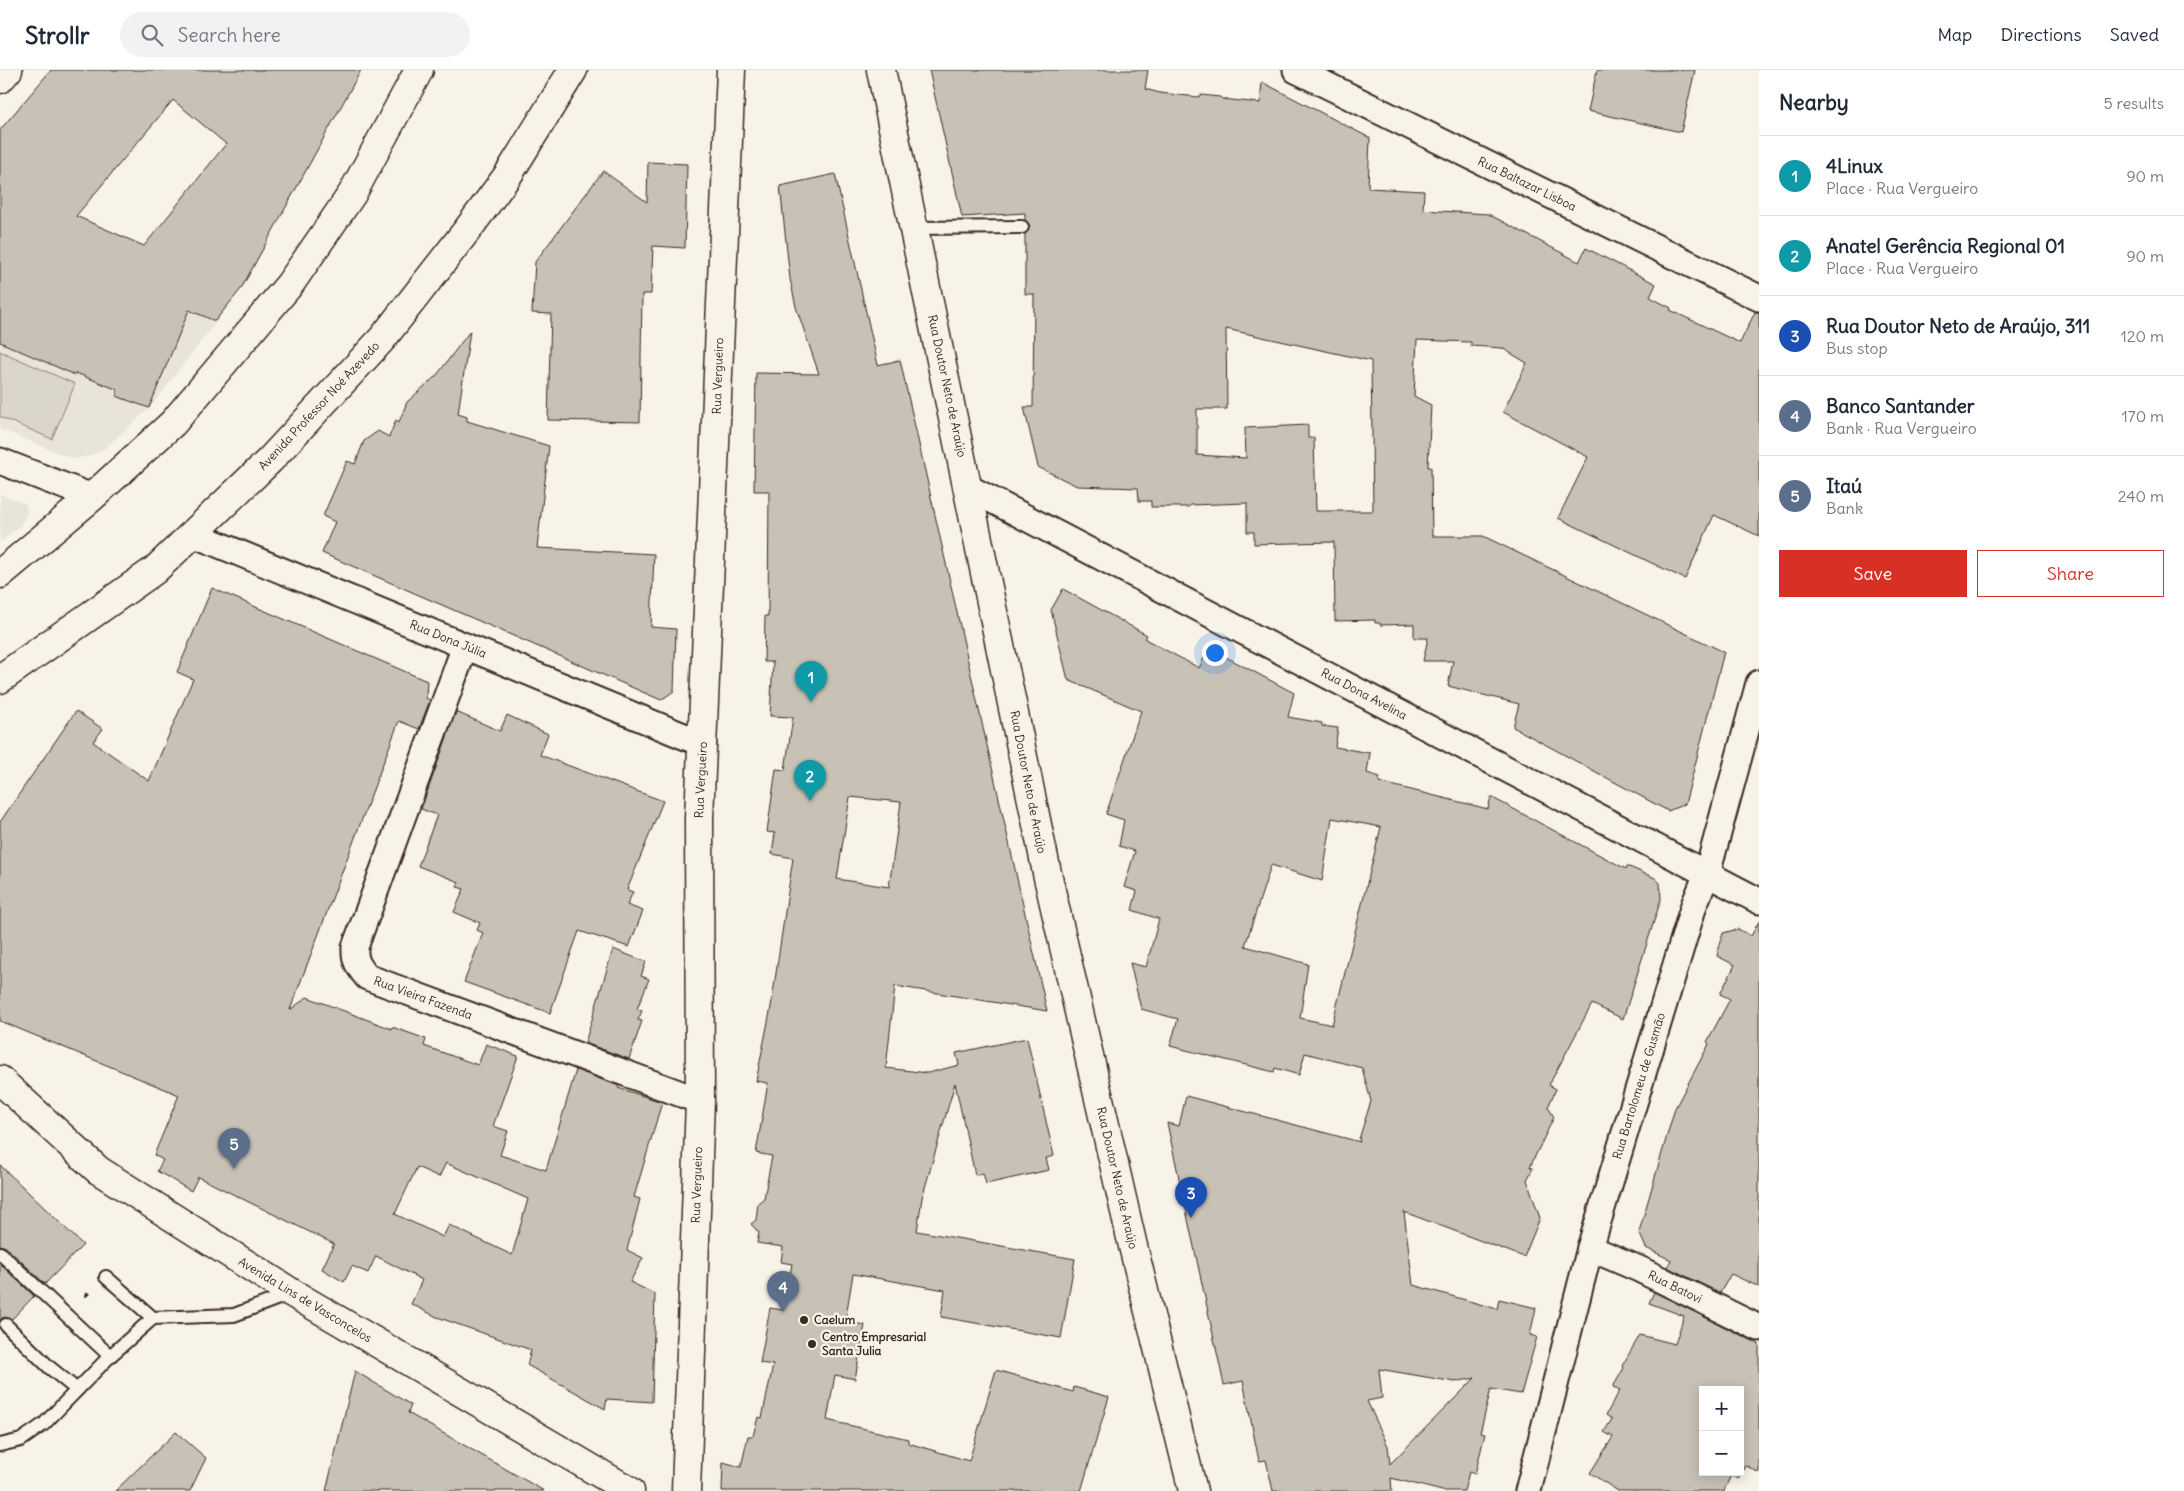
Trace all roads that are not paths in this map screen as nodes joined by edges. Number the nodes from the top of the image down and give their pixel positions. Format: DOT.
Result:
graph roads {
  1 [pos="8,70"];
  2 [pos="419,70"];
  3 [pos="573,70"];
  4 [pos="731,70"];
  5 [pos="882,70"];
  6 [pos="1296,70"];
  7 [pos="0,79"];
  8 [pos="1022,227"];
  9 [pos="915,228"];
  10 [pos="1759,298"];
  11 [pos="0,461"];
  12 [pos="969,488"];
  13 [pos="92,497"];
  14 [pos="193,534"];
  15 [pos="0,574"];
  16 [pos="465,646"];
  17 [pos="0,679"];
  18 [pos="1759,683"];
  19 [pos="703,744"];
  20 [pos="1707,874"];
  21 [pos="1759,901"];
  22 [pos="0,1080"];
  23 [pos="700,1101"];
  24 [pos="1590,1248"];
  25 [pos="0,1253"];
  26 [pos="106,1276"];
  27 [pos="292,1293"];
  28 [pos="154,1318"];
  29 [pos="6,1325"];
  30 [pos="1759,1328"];
  31 [pos="110,1356"];
  32 [pos="77,1390"];
  33 [pos="0,1445"];
  34 [pos="630,1491"];
  35 [pos="686,1491"];
  36 [pos="1193,1491"];
  37 [pos="1528,1491"];
  1 -- 7 [label="main road"];
  2 -- 13 [label="main road"];
  3 -- 14 [label="main road, Avenida Professor Noé Azevedo"];
  4 -- 19 [label="main road, Rua Vergueiro"];
  5 -- 9 [label="main road, Rua Doutor Neto de Araújo"];
  6 -- 10 [label="street, Rua Baltazar Lisboa"];
  8 -- 9 [label="lane"];
  9 -- 12 [label="main road, Rua Doutor Neto de Araújo"];
  11 -- 13 [label="street"];
  12 -- 20 [label="street, Rua Dona Avelina"];
  12 -- 36 [label="main road, Rua Doutor Neto de Araújo"];
  13 -- 15 [label="main road"];
  14 -- 16 [label="street, Rua Dona Júlia"];
  14 -- 17 [label="main road, Avenida Professor Noé Azevedo"];
  16 -- 19 [label="street, Rua Dona Júlia"];
  16 -- 23 [label="street, Rua Vieira Fazenda"];
  18 -- 20 [label="street, Rua Bartolomeu de Gusmão"];
  19 -- 23 [label="main road, Rua Vergueiro"];
  20 -- 21 [label="street, Rua Dona Avelina"];
  20 -- 24 [label="street, Rua Bartolomeu de Gusmão"];
  22 -- 27 [label="main road, Avenida Lins de Vasconcelos"];
  23 -- 35 [label="main road, Rua Vergueiro"];
  24 -- 30 [label="street, Rua Batovi"];
  24 -- 37 [label="street, Rua Bartolomeu de Gusmão"];
  25 -- 31 [label="lane"];
  26 -- 28 [label="lane"];
  27 -- 28 [label="lane"];
  27 -- 34 [label="main road, Avenida Lins de Vasconcelos"];
  28 -- 31 [label="lane"];
  29 -- 32 [label="lane"];
  31 -- 32 [label="lane"];
  32 -- 33 [label="lane"];
}
